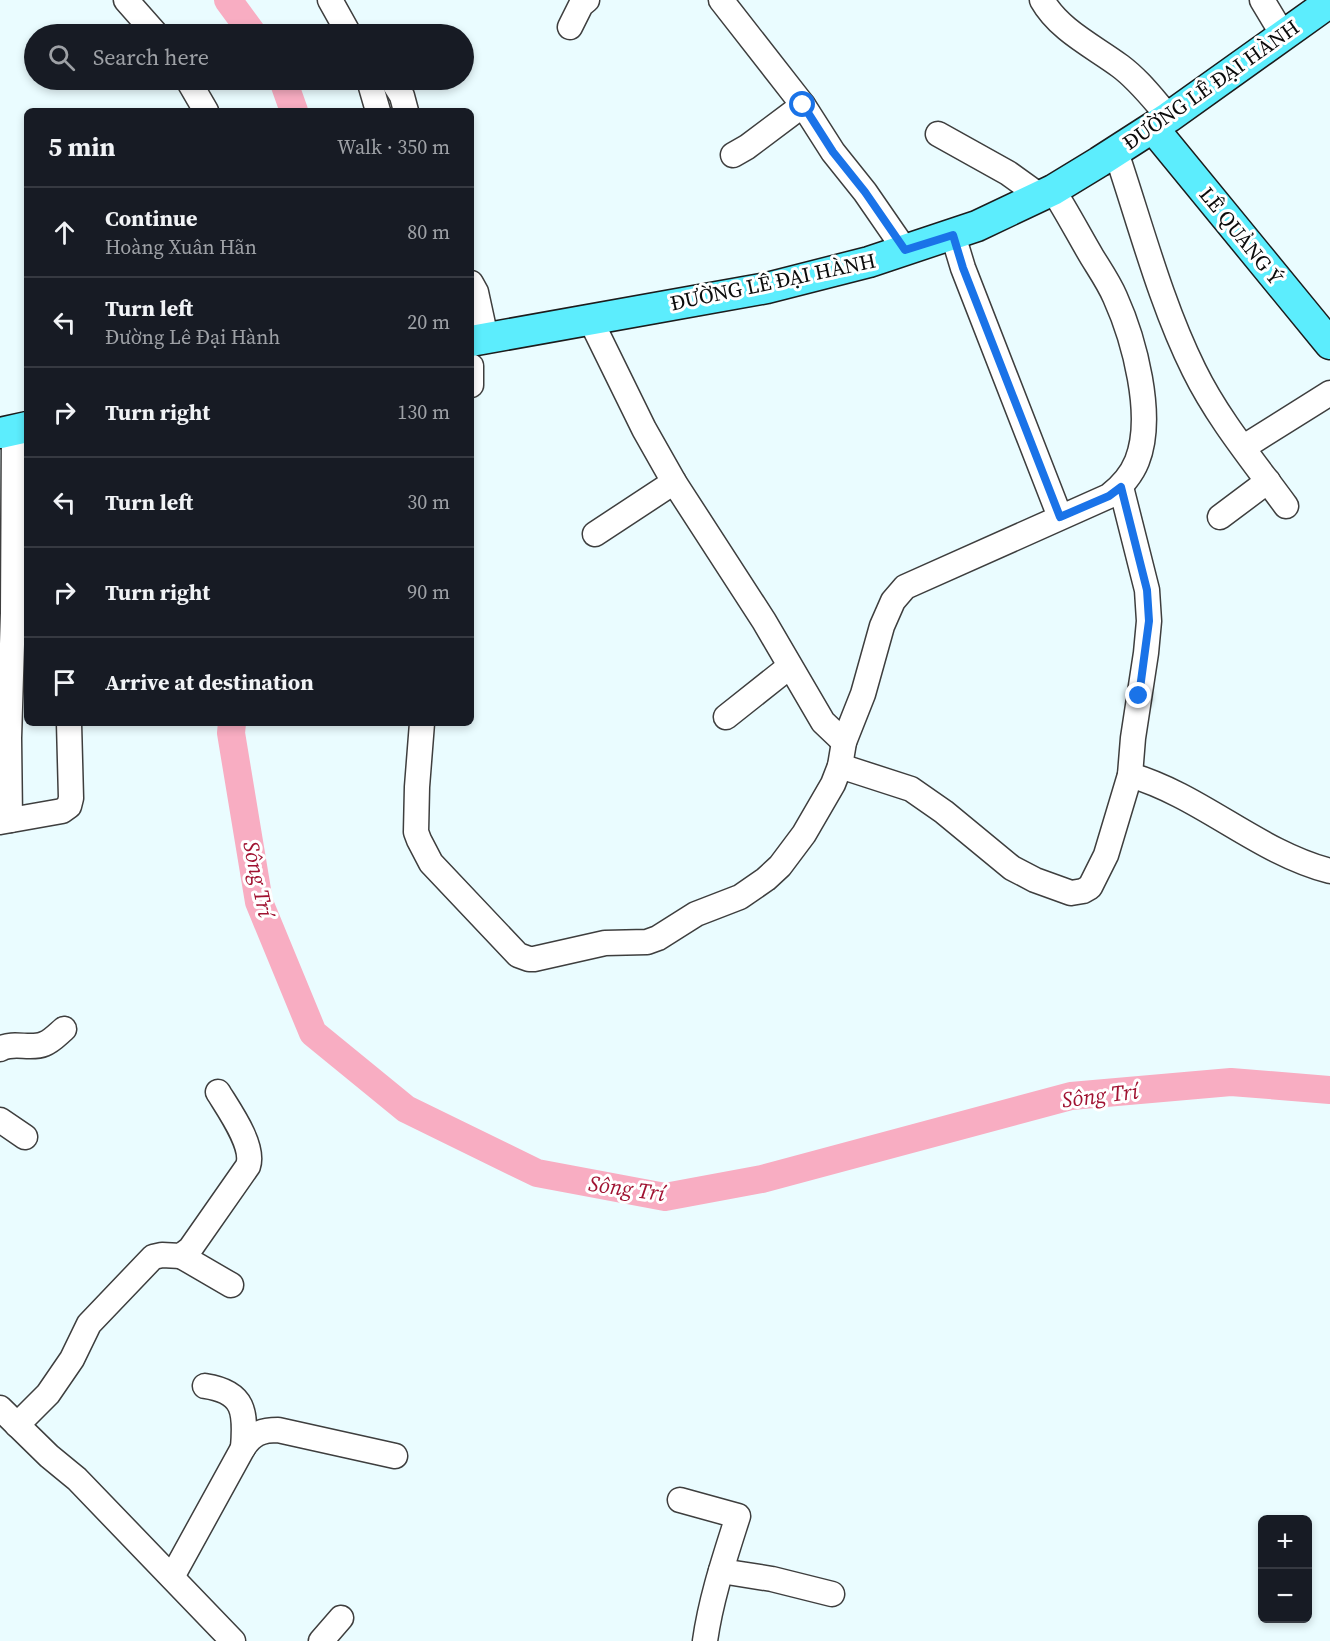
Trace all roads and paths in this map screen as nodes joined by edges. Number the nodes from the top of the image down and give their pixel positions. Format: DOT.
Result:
graph roads {
  1 [pos="126,0"];
  2 [pos="330,0"];
  3 [pos="587,0"];
  4 [pos="721,0"];
  5 [pos="1042,0"];
  6 [pos="1262,0"];
  7 [pos="1330,2"];
  8 [pos="147,24"];
  9 [pos="343,24"];
  10 [pos="570,27"];
  11 [pos="1283,35"];
  12 [pos="194,90"];
  13 [pos="372,90"];
  14 [pos="398,90"];
  15 [pos="803,105"];
  16 [pos="204,108"];
  17 [pos="377,108"];
  18 [pos="405,108"];
  19 [pos="1161,122"];
  20 [pos="939,134"];
  21 [pos="1116,152"];
  22 [pos="733,155"];
  23 [pos="1047,193"];
  24 [pos="953,235"];
  25 [pos="905,250"];
  26 [pos="474,288"];
  27 [pos="590,319"];
  28 [pos="479,340"];
  29 [pos="1330,344"];
  30 [pos="1330,393"];
  31 [pos="14,430"];
  32 [pos="1244,447"];
  33 [pos="1268,481"];
  34 [pos="674,482"];
  35 [pos="1121,487"];
  36 [pos="1286,506"];
  37 [pos="1060,517"];
  38 [pos="1220,517"];
  39 [pos="595,534"];
  40 [pos="13,619"];
  41 [pos="789,667"];
  42 [pos="726,717"];
  43 [pos="69,726"];
  44 [pos="422,726"];
  45 [pos="844,742"];
  46 [pos="840,766"];
  47 [pos="1130,775"];
  48 [pos="5,821"];
  49 [pos="1330,871"];
  50 [pos="64,1029"];
  51 [pos="0,1049"];
  52 [pos="218,1092"];
  53 [pos="0,1120"];
  54 [pos="25,1137"];
  55 [pos="181,1256"];
  56 [pos="231,1285"];
  57 [pos="205,1386"];
  58 [pos="7,1422"];
  59 [pos="243,1448"];
  60 [pos="395,1456"];
  61 [pos="680,1500"];
  62 [pos="721,1571"];
  63 [pos="172,1577"];
  64 [pos="832,1594"];
  65 [pos="341,1618"];
  66 [pos="233,1641"];
  67 [pos="321,1641"];
  68 [pos="705,1641"];
  1 -- 8 [label="street"];
  2 -- 9 [label="street"];
  3 -- 10 [label="street"];
  4 -- 15 [label="street"];
  5 -- 19 [label="street"];
  6 -- 11 [label="street"];
  7 -- 11 [label="main road, ĐƯỜNG LÊ ĐẠI HÀNH"];
  11 -- 19 [label="main road, ĐƯỜNG LÊ ĐẠI HÀNH"];
  12 -- 16 [label="street"];
  13 -- 17 [label="street"];
  14 -- 18 [label="street"];
  15 -- 22 [label="street"];
  15 -- 25 [label="street"];
  19 -- 21 [label="main road, ĐƯỜNG LÊ ĐẠI HÀNH"];
  19 -- 29 [label="main road, LÊ QUẢNG Ý"];
  20 -- 23 [label="street"];
  21 -- 23 [label="main road, ĐƯỜNG LÊ ĐẠI HÀNH"];
  21 -- 32 [label="street"];
  23 -- 24 [label="main road, ĐƯỜNG LÊ ĐẠI HÀNH"];
  23 -- 35 [label="street"];
  24 -- 25 [label="main road, ĐƯỜNG LÊ ĐẠI HÀNH"];
  24 -- 37 [label="street"];
  25 -- 27 [label="main road, ĐƯỜNG LÊ ĐẠI HÀNH"];
  26 -- 28 [label="street"];
  27 -- 28 [label="main road, ĐƯỜNG LÊ ĐẠI HÀNH"];
  27 -- 34 [label="street"];
  30 -- 32 [label="street"];
  31 -- 40 [label="street"];
  32 -- 33 [label="street"];
  33 -- 36 [label="street"];
  33 -- 38 [label="street"];
  34 -- 39 [label="street"];
  34 -- 41 [label="street"];
  35 -- 37 [label="street"];
  35 -- 47 [label="street"];
  37 -- 45 [label="street"];
  40 -- 48 [label="street"];
  41 -- 42 [label="street"];
  41 -- 45 [label="street"];
  43 -- 48 [label="street"];
  44 -- 46 [label="street"];
  45 -- 46 [label="street"];
  46 -- 47 [label="street"];
  47 -- 49 [label="street"];
  50 -- 51 [label="street"];
  52 -- 55 [label="street"];
  53 -- 54 [label="street"];
  55 -- 56 [label="street"];
  55 -- 58 [label="street"];
  57 -- 59 [label="street"];
  58 -- 63 [label="street"];
  59 -- 60 [label="street"];
  59 -- 63 [label="street"];
  61 -- 62 [label="street"];
  62 -- 64 [label="street"];
  62 -- 68 [label="street"];
  63 -- 66 [label="street"];
  65 -- 67 [label="street"];
}
